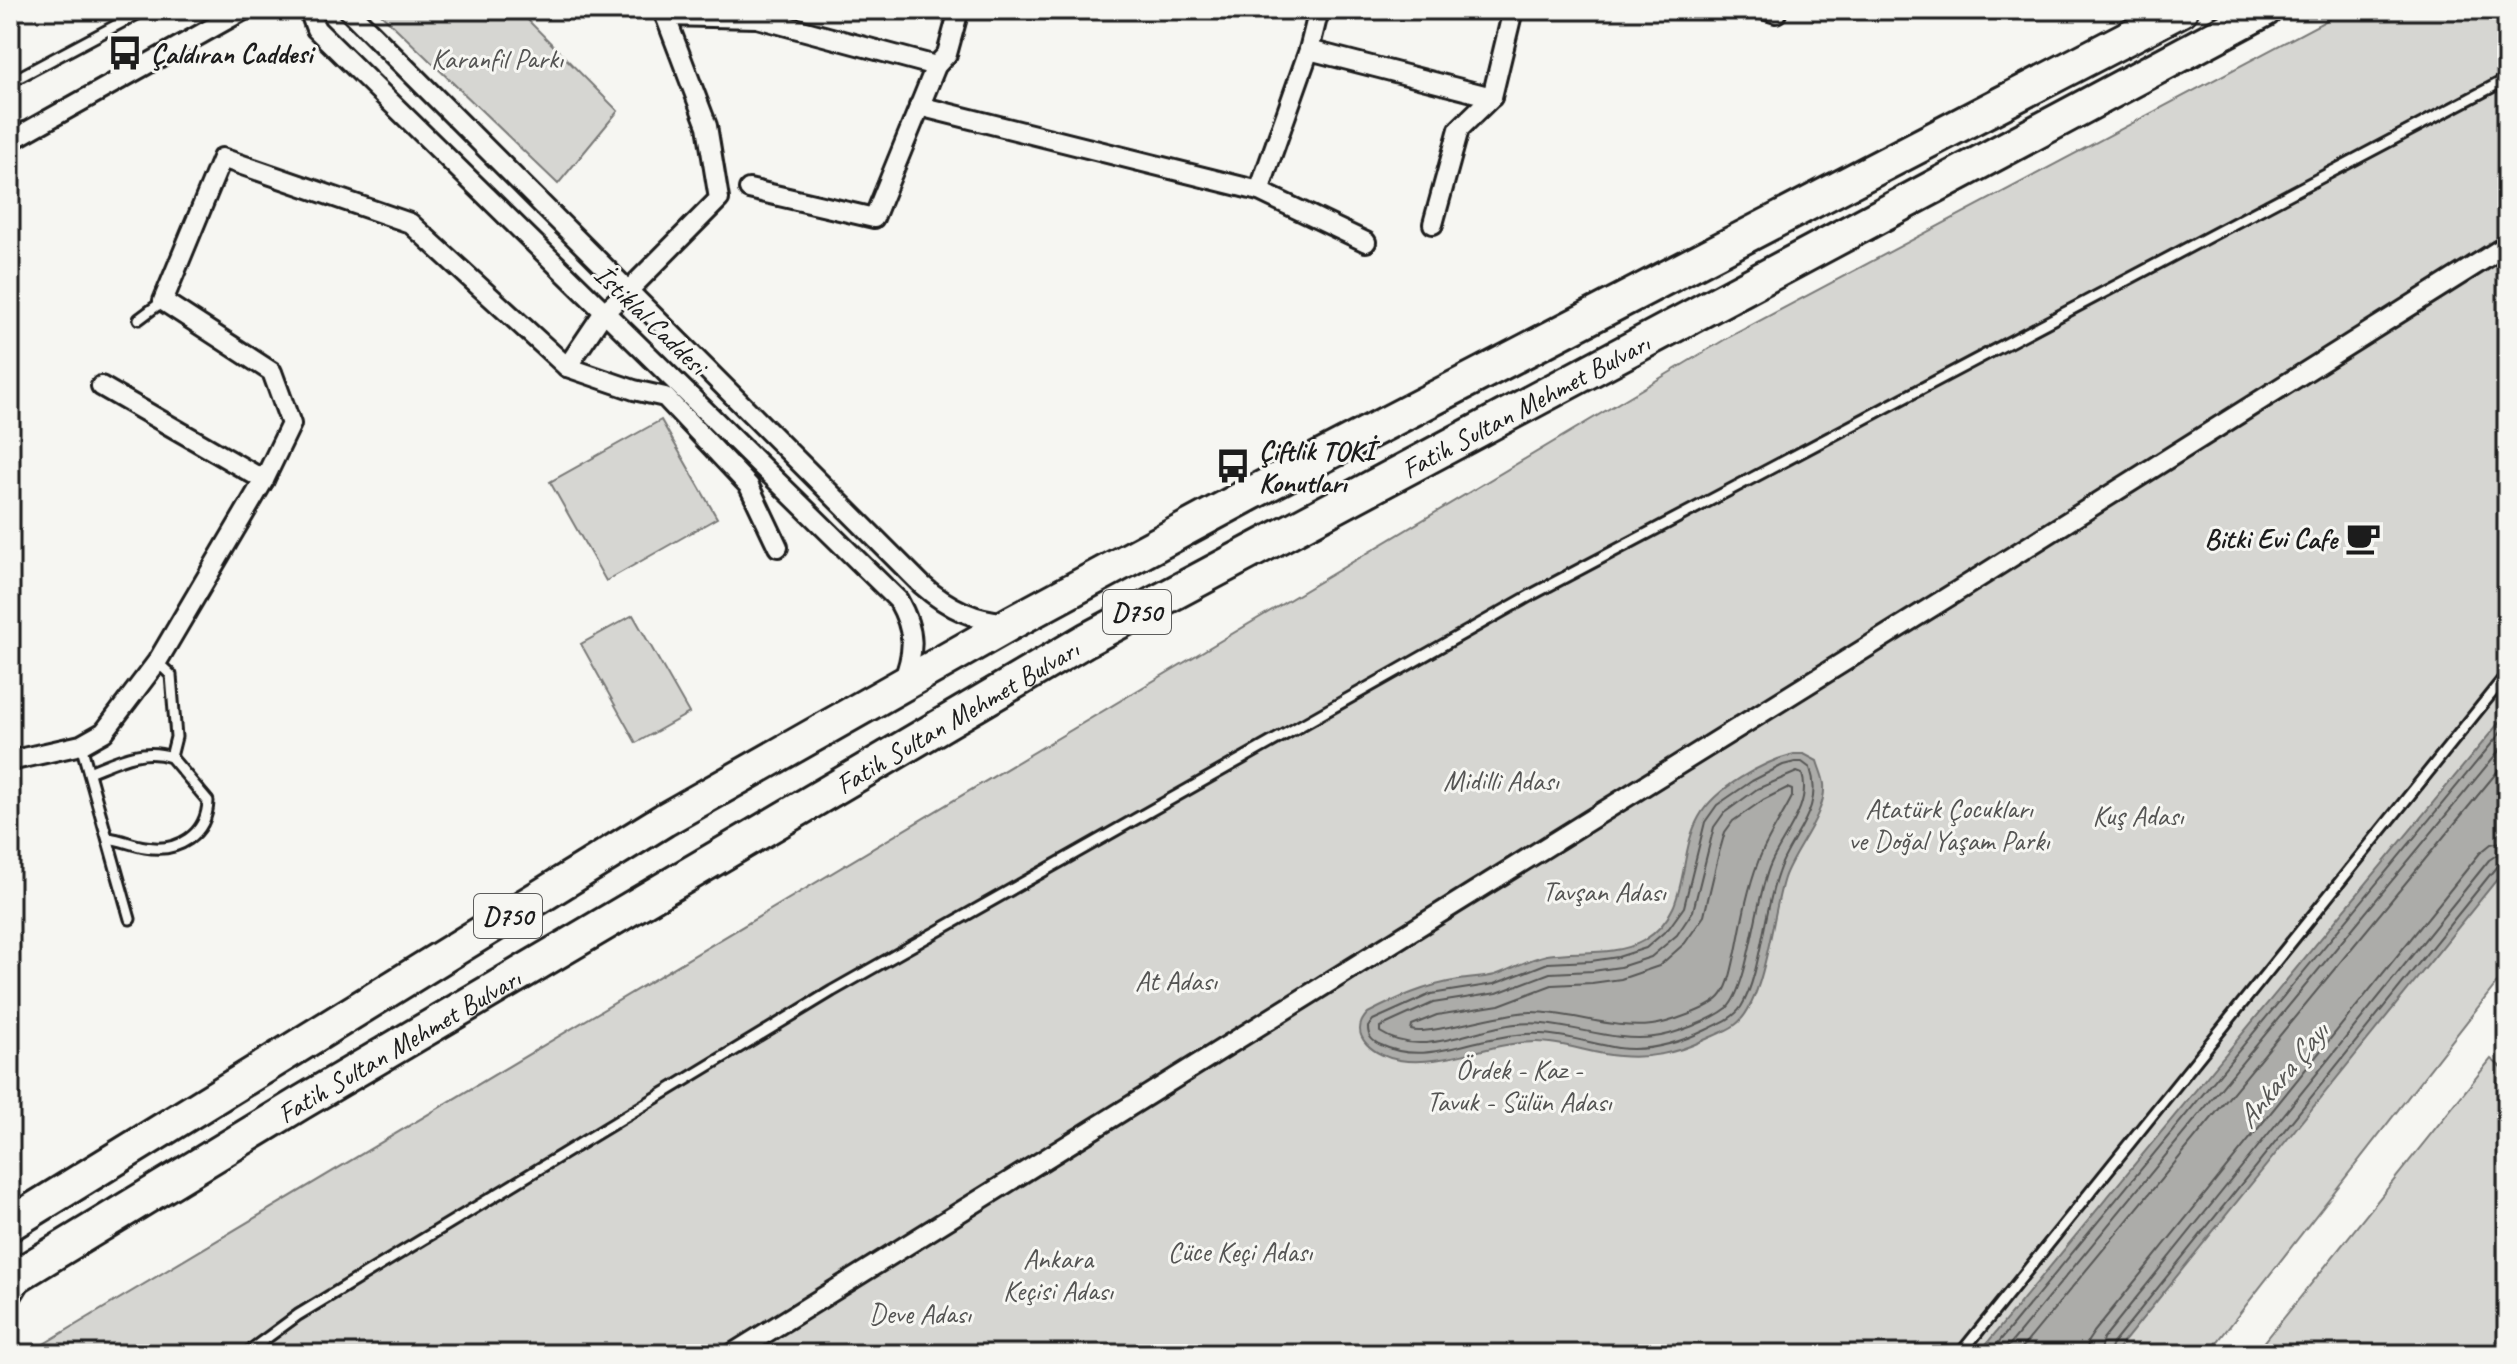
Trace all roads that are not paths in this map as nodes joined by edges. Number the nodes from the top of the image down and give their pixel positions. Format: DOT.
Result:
graph roads {
  1 [pos="145,10"];
  2 [pos="244,10"];
  3 [pos="309,10"];
  4 [pos="348,10"];
  5 [pos="959,10"];
  6 [pos="1319,10"];
  7 [pos="1513,10"];
  8 [pos="2181,10"];
  9 [pos="2265,10"];
  10 [pos="664,13"];
  11 [pos="1309,50"];
  12 [pos="936,66"];
  13 [pos="2507,79"];
  14 [pos="10,82"];
  15 [pos="1492,97"];
  16 [pos="919,106"];
  17 [pos="10,141"];
  18 [pos="749,189"];
  19 [pos="1259,191"];
  20 [pos="1433,224"];
  21 [pos="1366,242"];
  22 [pos="2507,245"];
  23 [pos="628,291"];
  24 [pos="163,301"];
  25 [pos="604,312"];
  26 [pos="139,319"];
  27 [pos="567,367"];
  28 [pos="101,386"];
  29 [pos="264,480"];
  30 [pos="778,547"];
  31 [pos="1013,622"];
  32 [pos="157,662"];
  33 [pos="2507,674"];
  34 [pos="902,684"];
  35 [pos="81,745"];
  36 [pos="171,757"];
  37 [pos="10,761"];
  38 [pos="89,772"];
  39 [pos="108,838"];
  40 [pos="130,919"];
  41 [pos="10,1224"];
  42 [pos="37,1263"];
  43 [pos="10,1280"];
  44 [pos="10,1307"];
  45 [pos="245,1354"];
  46 [pos="732,1354"];
  47 [pos="1960,1354"];
  1 -- 14 [label="lane"];
  2 -- 17 [label="street"];
  3 -- 25 [label="street, İstiklal Caddesi"];
  4 -- 23 [label="street, İstiklal Caddesi"];
  5 -- 12 [label="street"];
  6 -- 11 [label="street"];
  7 -- 15 [label="street"];
  8 -- 31 [label="highway, Fatih Sultan Mehmet Bulvarı / D750"];
  9 -- 42 [label="highway, Fatih Sultan Mehmet Bulvarı / D750"];
  10 -- 12 [label="street"];
  10 -- 23 [label="street"];
  11 -- 15 [label="street"];
  11 -- 19 [label="street"];
  12 -- 16 [label="street"];
  13 -- 45 [label="lane"];
  15 -- 20 [label="street"];
  16 -- 18 [label="street"];
  16 -- 19 [label="street"];
  19 -- 21 [label="street"];
  22 -- 46 [label="street"];
  23 -- 25 [label="street"];
  23 -- 31 [label="street, İstiklal Caddesi"];
  24 -- 26 [label="lane"];
  24 -- 27 [label="street"];
  24 -- 29 [label="street"];
  25 -- 27 [label="street"];
  25 -- 34 [label="street, İstiklal Caddesi"];
  27 -- 30 [label="street"];
  28 -- 29 [label="street"];
  29 -- 32 [label="street"];
  31 -- 34 [label="highway, Fatih Sultan Mehmet Bulvarı / D750"];
  32 -- 35 [label="street"];
  32 -- 36 [label="lane"];
  33 -- 47 [label="lane"];
  34 -- 41 [label="highway, Fatih Sultan Mehmet Bulvarı / D750"];
  35 -- 37 [label="street"];
  35 -- 38 [label="lane"];
  36 -- 38 [label="lane"];
  36 -- 39 [label="lane"];
  38 -- 39 [label="lane"];
  39 -- 40 [label="lane"];
  42 -- 43 [label="highway, Fatih Sultan Mehmet Bulvarı / D750"];
  42 -- 44 [label="lane"];
}
